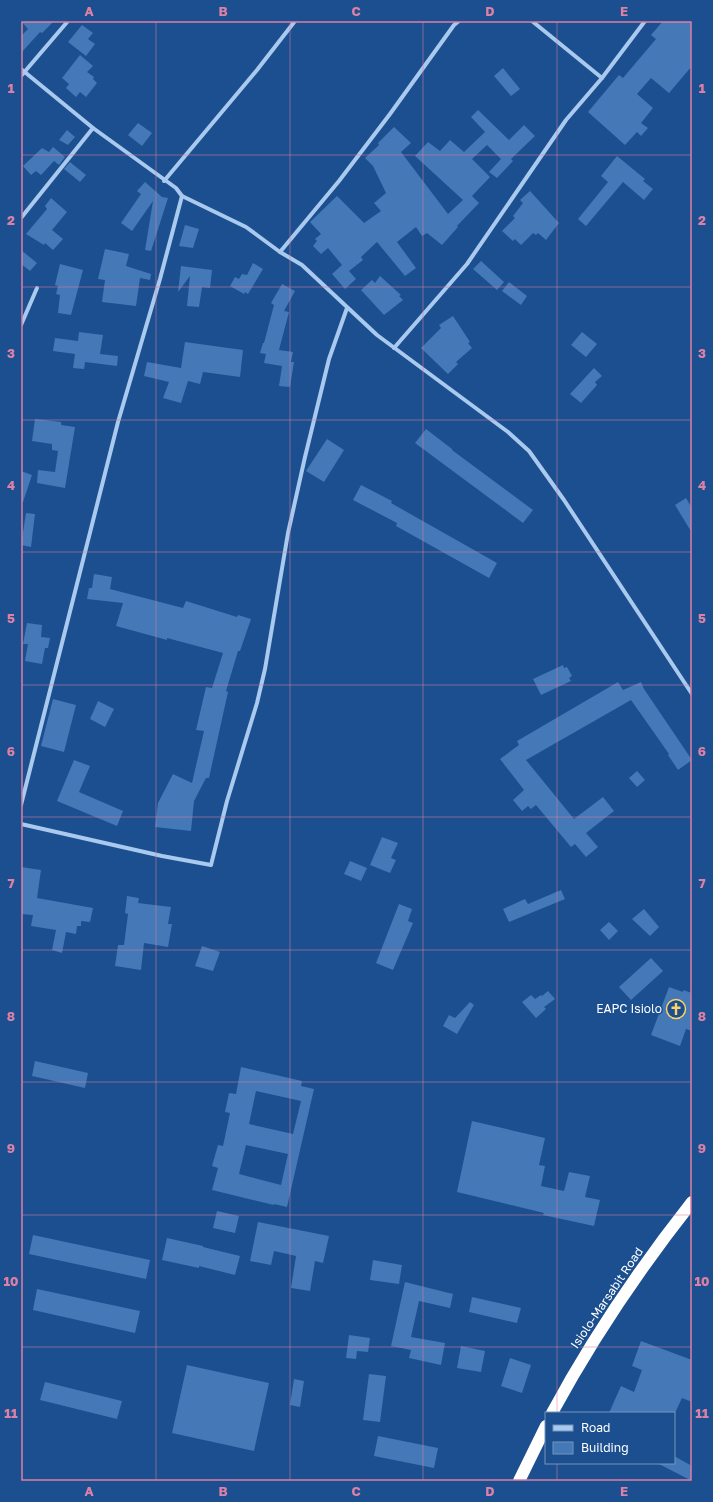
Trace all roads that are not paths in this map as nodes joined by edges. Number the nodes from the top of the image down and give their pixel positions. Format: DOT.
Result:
graph roads {
  1 [pos="68,21"];
  2 [pos="295,21"];
  3 [pos="459,21"];
  4 [pos="532,21"];
  5 [pos="645,21"];
  6 [pos="23,70"];
  7 [pos="21,76"];
  8 [pos="602,78"];
  9 [pos="93,128"];
  10 [pos="164,181"];
  11 [pos="182,196"];
  12 [pos="21,218"];
  13 [pos="280,252"];
  14 [pos="37,288"];
  15 [pos="347,308"];
  16 [pos="21,325"];
  17 [pos="394,348"];
  18 [pos="692,694"];
  19 [pos="21,805"];
  20 [pos="21,824"];
  21 [pos="692,1202"];
  22 [pos="553,1412"];
  23 [pos="545,1428"];
  24 [pos="519,1481"];
  1 -- 6 [label="street"];
  2 -- 10 [label="street"];
  3 -- 13 [label="street"];
  4 -- 8 [label="street"];
  5 -- 8 [label="street"];
  6 -- 7 [label="street"];
  6 -- 9 [label="street"];
  8 -- 17 [label="street"];
  9 -- 10 [label="street"];
  9 -- 12 [label="street"];
  10 -- 11 [label="street"];
  11 -- 13 [label="street"];
  11 -- 19 [label="street"];
  13 -- 15 [label="street"];
  14 -- 16 [label="street"];
  15 -- 17 [label="street"];
  15 -- 20 [label="street"];
  17 -- 18 [label="street"];
  21 -- 22 [label="highway, Isiolo-Marsabit Road"];
  23 -- 24 [label="highway"];
}
